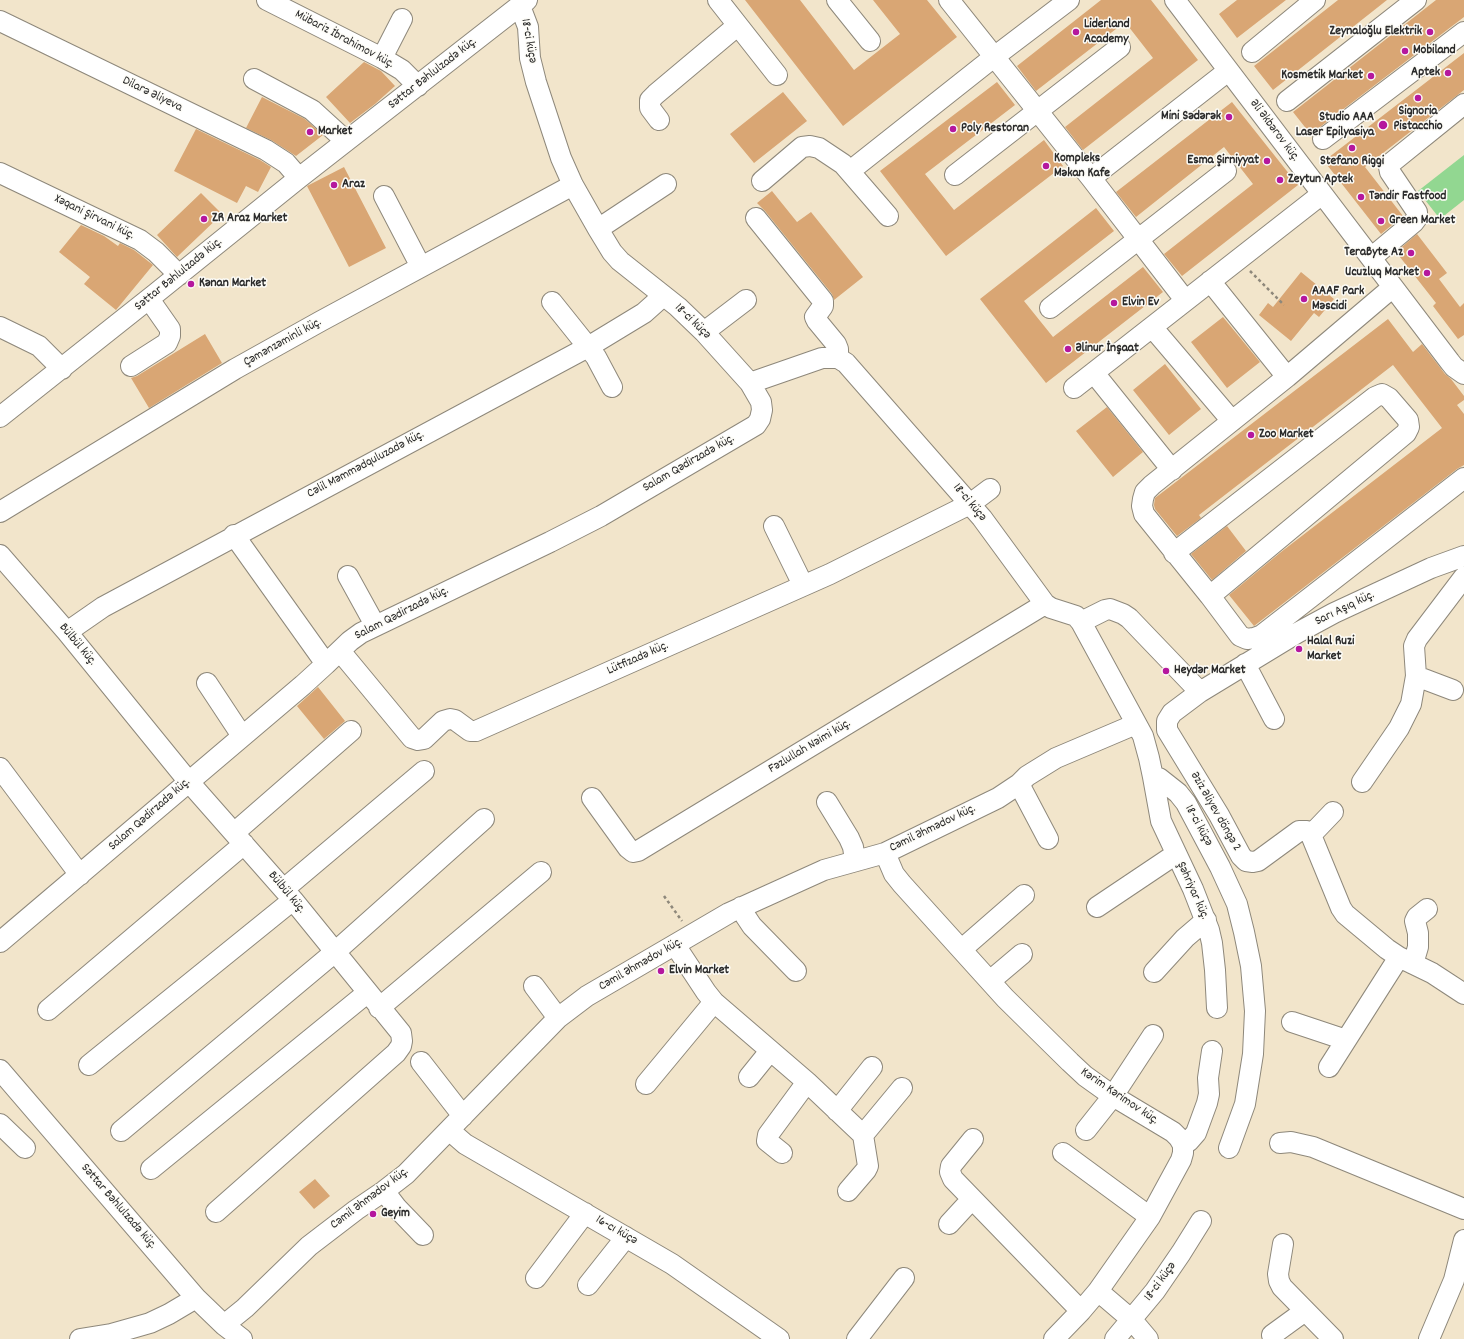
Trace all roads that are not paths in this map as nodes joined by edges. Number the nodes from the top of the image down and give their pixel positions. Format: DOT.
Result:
graph roads {
  1 [pos="267,0"];
  2 [pos="718,0"];
  3 [pos="837,0"];
  4 [pos="949,0"];
  5 [pos="1069,0"];
  6 [pos="1315,0"];
  7 [pos="1416,0"];
  8 [pos="524,3"];
  9 [pos="1185,4"];
  10 [pos="402,19"];
  11 [pos="0,21"];
  12 [pos="737,26"];
  13 [pos="1464,32"];
  14 [pos="870,41"];
  15 [pos="1120,47"];
  16 [pos="1252,52"];
  17 [pos="994,57"];
  18 [pos="382,58"];
  19 [pos="1228,71"];
  20 [pos="777,75"];
  21 [pos="254,79"];
  22 [pos="418,86"];
  23 [pos="1287,101"];
  24 [pos="1464,104"];
  25 [pos="1037,111"];
  26 [pos="659,120"];
  27 [pos="1323,139"];
  28 [pos="346,141"];
  29 [pos="850,171"];
  30 [pos="1226,171"];
  31 [pos="0,173"];
  32 [pos="954,175"];
  33 [pos="299,178"];
  34 [pos="1091,178"];
  35 [pos="762,181"];
  36 [pos="666,184"];
  37 [pos="573,185"];
  38 [pos="1322,194"];
  39 [pos="384,196"];
  40 [pos="888,216"];
  41 [pos="756,218"];
  42 [pos="598,229"];
  43 [pos="1138,239"];
  44 [pos="1371,258"];
  45 [pos="421,267"];
  46 [pos="179,275"];
  47 [pos="1210,281"];
  48 [pos="1393,288"];
  49 [pos="663,296"];
  50 [pos="149,299"];
  51 [pos="746,300"];
  52 [pos="1185,300"];
  53 [pos="552,302"];
  54 [pos="1050,308"];
  55 [pos="0,327"];
  56 [pos="1152,327"];
  57 [pos="704,332"];
  58 [pos="588,347"];
  59 [pos="838,358"];
  60 [pos="1459,362"];
  61 [pos="131,366"];
  62 [pos="62,369"];
  63 [pos="1094,373"];
  64 [pos="1287,376"];
  65 [pos="750,383"];
  66 [pos="612,387"];
  67 [pos="1074,388"];
  68 [pos="0,417"];
  69 [pos="1232,421"];
  70 [pos="1172,470"];
  71 [pos="1464,478"];
  72 [pos="990,489"];
  73 [pos="970,504"];
  74 [pos="0,512"];
  75 [pos="774,526"];
  76 [pos="234,535"];
  77 [pos="1174,553"];
  78 [pos="0,554"];
  79 [pos="1464,556"];
  80 [pos="348,576"];
  81 [pos="1464,577"];
  82 [pos="804,585"];
  83 [pos="1210,596"];
  84 [pos="1045,604"];
  85 [pos="1081,622"];
  86 [pos="375,626"];
  87 [pos="67,632"];
  88 [pos="340,651"];
  89 [pos="326,664"];
  90 [pos="1245,664"];
  91 [pos="1416,676"];
  92 [pos="207,683"];
  93 [pos="1453,690"];
  94 [pos="1200,692"];
  95 [pos="1274,719"];
  96 [pos="1136,724"];
  97 [pos="351,731"];
  98 [pos="242,736"];
  99 [pos="0,768"];
  100 [pos="424,771"];
  101 [pos="1153,777"];
  102 [pos="189,782"];
  103 [pos="1362,782"];
  104 [pos="1019,784"];
  105 [pos="592,798"];
  106 [pos="828,802"];
  107 [pos="1334,812"];
  108 [pos="484,819"];
  109 [pos="1311,835"];
  110 [pos="239,838"];
  111 [pos="1048,839"];
  112 [pos="885,853"];
  113 [pos="1176,854"];
  114 [pos="855,860"];
  115 [pos="541,872"];
  116 [pos="80,875"];
  117 [pos="288,894"];
  118 [pos="1024,895"];
  119 [pos="741,907"];
  120 [pos="1097,907"];
  121 [pos="1427,908"];
  122 [pos="1206,920"];
  123 [pos="683,940"];
  124 [pos="0,942"];
  125 [pos="962,949"];
  126 [pos="335,952"];
  127 [pos="1022,954"];
  128 [pos="1406,961"];
  129 [pos="796,971"];
  130 [pos="1154,972"];
  131 [pos="990,981"];
  132 [pos="534,986"];
  133 [pos="1464,994"];
  134 [pos="373,1000"];
  135 [pos="714,1002"];
  136 [pos="1217,1008"];
  137 [pos="48,1010"];
  138 [pos="558,1018"];
  139 [pos="1292,1022"];
  140 [pos="1153,1035"];
  141 [pos="1346,1040"];
  142 [pos="770,1051"];
  143 [pos="1212,1051"];
  144 [pos="421,1062"];
  145 [pos="89,1065"];
  146 [pos="872,1067"];
  147 [pos="1329,1067"];
  148 [pos="1,1073"];
  149 [pos="750,1077"];
  150 [pos="807,1082"];
  151 [pos="646,1084"];
  152 [pos="902,1088"];
  153 [pos="1113,1096"];
  154 [pos="837,1111"];
  155 [pos="463,1116"];
  156 [pos="0,1124"];
  157 [pos="449,1130"];
  158 [pos="1086,1130"];
  159 [pos="121,1131"];
  160 [pos="863,1135"];
  161 [pos="973,1139"];
  162 [pos="1280,1143"];
  163 [pos="1183,1145"];
  164 [pos="25,1148"];
  165 [pos="1229,1148"];
  166 [pos="782,1153"];
  167 [pos="1063,1153"];
  168 [pos="151,1169"];
  169 [pos="384,1191"];
  170 [pos="848,1191"];
  171 [pos="972,1199"];
  172 [pos="1464,1209"];
  173 [pos="216,1212"];
  174 [pos="585,1213"];
  175 [pos="1150,1217"];
  176 [pos="1201,1221"];
  177 [pos="949,1224"];
  178 [pos="423,1235"];
  179 [pos="626,1237"];
  180 [pos="1464,1240"];
  181 [pos="1283,1244"];
  182 [pos="1461,1264"];
  183 [pos="536,1278"];
  184 [pos="904,1278"];
  185 [pos="588,1285"];
  186 [pos="1098,1291"];
  187 [pos="196,1298"];
  188 [pos="1081,1311"];
  189 [pos="1305,1311"];
  190 [pos="1132,1320"];
  191 [pos="224,1326"];
  192 [pos="1272,1335"];
  193 [pos="768,1336"];
  194 [pos="111,1337"];
  195 [pos="80,1339"];
  196 [pos="242,1339"];
  197 [pos="857,1339"];
  198 [pos="1054,1339"];
  199 [pos="1114,1339"];
  200 [pos="1148,1339"];
  201 [pos="1333,1339"];
  202 [pos="1429,1339"];
  1 -- 18 [label="street, Mübariz İbrahimov küç."];
  2 -- 12 [label="street"];
  3 -- 14 [label="street"];
  4 -- 17 [label="street"];
  5 -- 17 [label="street"];
  6 -- 16 [label="street"];
  7 -- 23 [label="street"];
  8 -- 22 [label="street, Səttar Bəhlulzadə küç."];
  8 -- 37 [label="street, 18-ci küçə"];
  9 -- 19 [label="street, Əli Əkbərov küç."];
  10 -- 18 [label="street"];
  11 -- 33 [label="street, Dilarə Əliyeva"];
  12 -- 20 [label="street"];
  12 -- 26 [label="street"];
  13 -- 27 [label="street"];
  15 -- 25 [label="street"];
  17 -- 25 [label="street"];
  17 -- 29 [label="street"];
  18 -- 22 [label="street, Mübariz İbrahimov küç."];
  19 -- 34 [label="street"];
  19 -- 38 [label="street, Əli Əkbərov küç."];
  21 -- 28 [label="street"];
  22 -- 28 [label="street, Səttar Bəhlulzadə küç."];
  24 -- 44 [label="street"];
  25 -- 32 [label="street"];
  25 -- 34 [label="street"];
  28 -- 33 [label="street, Səttar Bəhlulzadə küç."];
  29 -- 35 [label="street"];
  29 -- 40 [label="street"];
  30 -- 43 [label="street"];
  31 -- 46 [label="street, Xəqani Şirvani küç."];
  33 -- 46 [label="street, Səttar Bəhlulzadə küç."];
  34 -- 43 [label="street"];
  36 -- 42 [label="street"];
  37 -- 42 [label="street, 18-ci küçə"];
  37 -- 45 [label="street, Çəmənzəminli küç."];
  38 -- 44 [label="street, Əli Əkbərov küç."];
  38 -- 47 [label="street"];
  39 -- 45 [label="street"];
  41 -- 59 [label="street"];
  42 -- 49 [label="street, 18-ci küçə"];
  43 -- 52 [label="street"];
  43 -- 54 [label="street"];
  44 -- 48 [label="street, Əli Əkbərov küç."];
  45 -- 74 [label="street, Çəmənzəminli küç."];
  46 -- 50 [label="street, Səttar Bəhlulzadə küç."];
  47 -- 52 [label="street"];
  47 -- 64 [label="street"];
  48 -- 60 [label="street, Əli Əkbərov küç."];
  48 -- 64 [label="street"];
  49 -- 57 [label="street, 18-ci küçə"];
  49 -- 58 [label="street, Cəlil Məmmədquluzadə küç."];
  50 -- 61 [label="street"];
  50 -- 62 [label="street, Səttar Bəhlulzadə küç."];
  51 -- 57 [label="street"];
  52 -- 56 [label="street"];
  53 -- 58 [label="street"];
  55 -- 62 [label="street"];
  56 -- 63 [label="street"];
  56 -- 69 [label="street"];
  57 -- 65 [label="street, 18-ci küçə"];
  58 -- 66 [label="street"];
  58 -- 76 [label="street, Cəlil Məmmədquluzadə küç."];
  59 -- 65 [label="street"];
  59 -- 73 [label="street, 18-ci küçə"];
  62 -- 68 [label="street, Səttar Bəhlulzadə küç."];
  63 -- 67 [label="street"];
  63 -- 70 [label="street"];
  64 -- 69 [label="street"];
  65 -- 86 [label="street, Salam Qədirzadə küç."];
  69 -- 70 [label="street"];
  70 -- 77 [label="street"];
  71 -- 83 [label="street"];
  72 -- 73 [label="street, Lütfizadə küç."];
  73 -- 82 [label="street, Lütfizadə küç."];
  73 -- 84 [label="street, 18-ci küçə"];
  75 -- 82 [label="street"];
  76 -- 87 [label="street, Cəlil Məmmədquluzadə küç."];
  76 -- 89 [label="street"];
  77 -- 83 [label="street"];
  77 -- 83 [label="street"];
  78 -- 87 [label="street, Bülbül küç."];
  79 -- 90 [label="street, Sarı Aşıq küç."];
  80 -- 86 [label="street"];
  81 -- 91 [label="street"];
  82 -- 88 [label="street, Lütfizadə küç."];
  84 -- 85 [label="street"];
  84 -- 105 [label="street, Fəzlullah Nəimi küç."];
  85 -- 94 [label="street"];
  85 -- 96 [label="street"];
  86 -- 88 [label="street, Salam Qədirzadə küç."];
  87 -- 102 [label="street, Bülbül küç."];
  88 -- 89 [label="street, Salam Qədirzadə küç."];
  89 -- 98 [label="street, Salam Qədirzadə küç."];
  90 -- 94 [label="street, Sarı Aşıq küç."];
  90 -- 95 [label="street"];
  91 -- 93 [label="street"];
  91 -- 103 [label="street"];
  92 -- 98 [label="street"];
  94 -- 109 [label="street, Əziz Əliyev döngə 2"];
  96 -- 101 [label="street"];
  96 -- 104 [label="street, Cəmil Əhmədov küç."];
  97 -- 110 [label="street"];
  98 -- 102 [label="street, Salam Qədirzadə küç."];
  99 -- 116 [label="street"];
  100 -- 117 [label="street"];
  101 -- 113 [label="street, Şəhriyar küç."];
  101 -- 165 [label="street, 18-ci küçə"];
  102 -- 110 [label="street, Bülbül küç."];
  102 -- 116 [label="street, Salam Qədirzadə küç."];
  104 -- 111 [label="street"];
  104 -- 112 [label="street, Cəmil Əhmədov küç."];
  106 -- 114 [label="street"];
  107 -- 109 [label="street"];
  108 -- 126 [label="street"];
  109 -- 128 [label="street"];
  110 -- 117 [label="street, Bülbül küç."];
  110 -- 137 [label="street"];
  112 -- 114 [label="street, Cəmil Əhmədov küç."];
  112 -- 125 [label="street, Kərim Kərimov küç."];
  113 -- 120 [label="street"];
  113 -- 122 [label="street, Şəhriyar küç."];
  114 -- 119 [label="street, Cəmil Əhmədov küç."];
  115 -- 134 [label="street"];
  116 -- 124 [label="street, Salam Qədirzadə küç."];
  117 -- 126 [label="street, Bülbül küç."];
  117 -- 145 [label="street"];
  118 -- 125 [label="street"];
  119 -- 123 [label="street, Cəmil Əhmədov küç."];
  119 -- 129 [label="street"];
  121 -- 128 [label="street"];
  122 -- 130 [label="street"];
  122 -- 136 [label="street, Şəhriyar küç."];
  123 -- 135 [label="street"];
  123 -- 138 [label="street, Cəmil Əhmədov küç."];
  125 -- 131 [label="street, Kərim Kərimov küç."];
  126 -- 134 [label="street, Bülbül küç."];
  126 -- 159 [label="street"];
  127 -- 131 [label="street"];
  128 -- 133 [label="street"];
  128 -- 141 [label="street"];
  131 -- 153 [label="street, Kərim Kərimov küç."];
  132 -- 138 [label="street"];
  134 -- 168 [label="street"];
  134 -- 173 [label="street, Bülbül küç."];
  135 -- 142 [label="street"];
  135 -- 151 [label="street"];
  138 -- 155 [label="street, Cəmil Əhmədov küç."];
  139 -- 141 [label="street"];
  140 -- 153 [label="street"];
  141 -- 147 [label="street"];
  142 -- 149 [label="street"];
  142 -- 150 [label="street"];
  143 -- 163 [label="street"];
  144 -- 155 [label="street"];
  146 -- 154 [label="street"];
  148 -- 187 [label="street, Səttar Bəhlulzadə küç."];
  150 -- 154 [label="street"];
  150 -- 166 [label="street"];
  152 -- 160 [label="street"];
  153 -- 158 [label="street"];
  153 -- 163 [label="street, Kərim Kərimov küç."];
  154 -- 160 [label="street"];
  155 -- 157 [label="street, Cəmil Əhmədov küç."];
  156 -- 164 [label="street"];
  157 -- 169 [label="street, Cəmil Əhmədov küç."];
  157 -- 174 [label="street, 16-cı küçə"];
  160 -- 170 [label="street"];
  161 -- 171 [label="street"];
  162 -- 172 [label="street"];
  163 -- 175 [label="street"];
  167 -- 175 [label="street"];
  169 -- 178 [label="street"];
  169 -- 191 [label="street, Cəmil Əhmədov küç."];
  171 -- 177 [label="street"];
  171 -- 188 [label="street"];
  174 -- 179 [label="street, 16-cı küçə"];
  174 -- 183 [label="street"];
  175 -- 186 [label="street"];
  176 -- 190 [label="street, 18-ci küçə"];
  179 -- 185 [label="street"];
  179 -- 193 [label="street, 16-cı küçə"];
  180 -- 182 [label="street"];
  181 -- 189 [label="street"];
  182 -- 202 [label="street"];
  184 -- 197 [label="street"];
  186 -- 188 [label="street"];
  186 -- 190 [label="street"];
  187 -- 191 [label="street, Səttar Bəhlulzadə küç."];
  187 -- 194 [label="street"];
  188 -- 198 [label="street"];
  189 -- 192 [label="street"];
  189 -- 201 [label="street"];
  190 -- 199 [label="street, 18-ci küçə"];
  190 -- 200 [label="street"];
  191 -- 196 [label="street, Səttar Bəhlulzadə küç."];
  194 -- 195 [label="street"];
}
